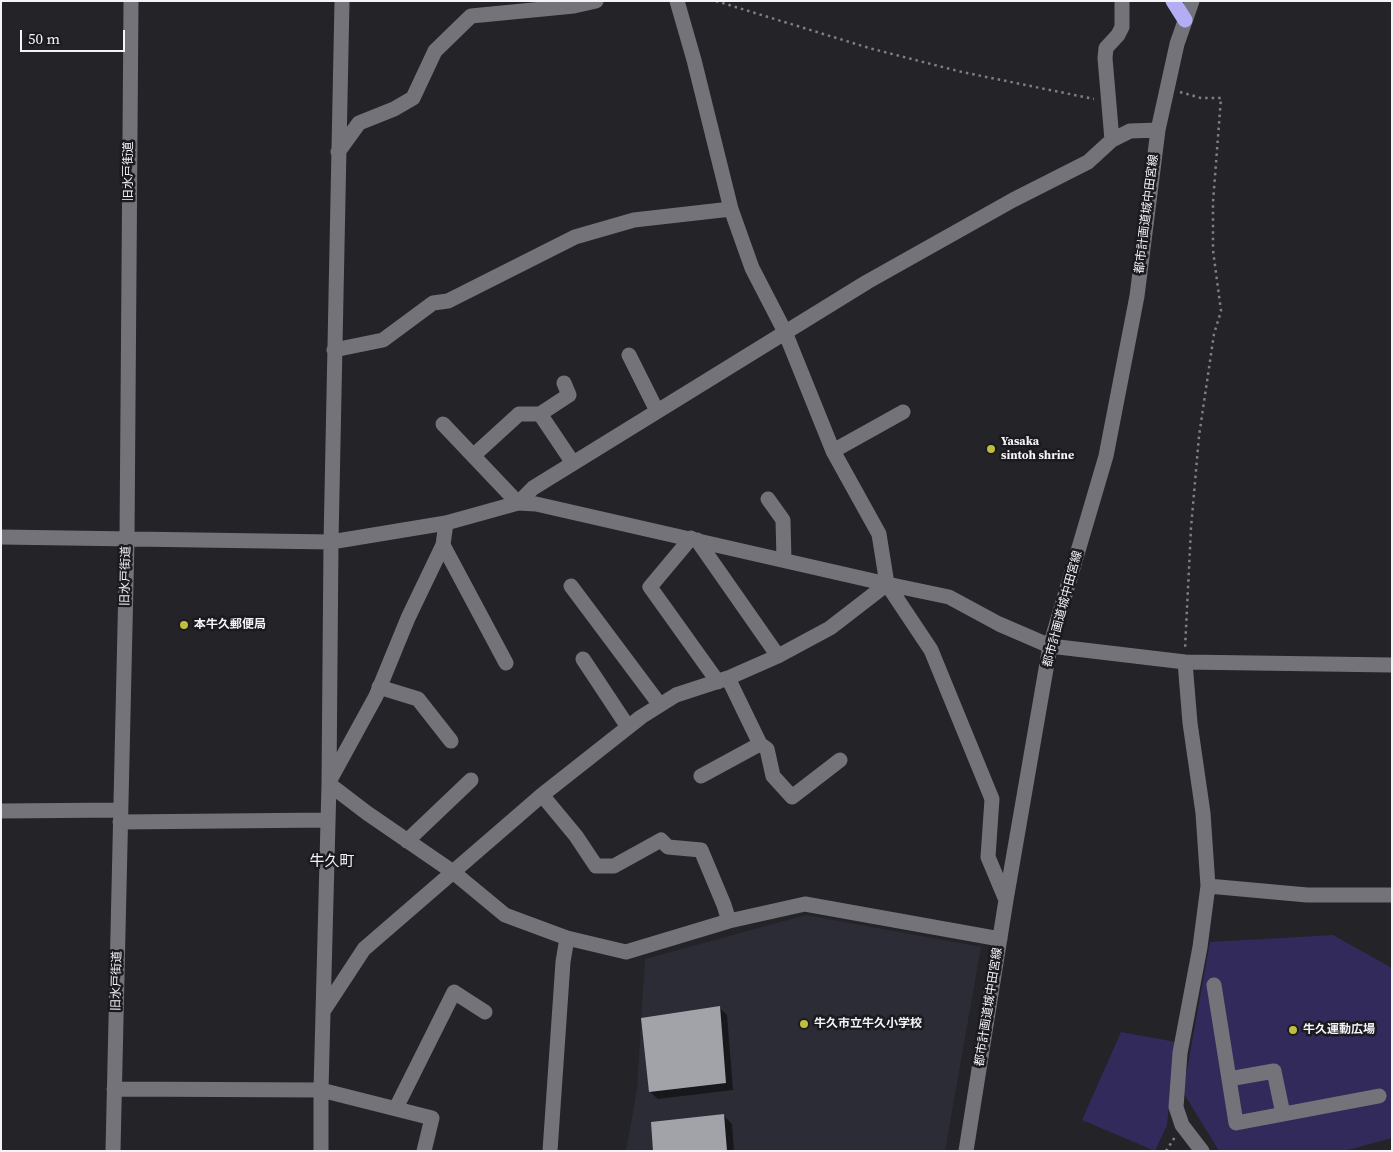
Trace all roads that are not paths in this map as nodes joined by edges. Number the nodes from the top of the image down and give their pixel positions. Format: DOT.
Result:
graph roads {
  1 [pos="131,1"];
  2 [pos="342,1"];
  3 [pos="596,1"];
  4 [pos="677,1"];
  5 [pos="1122,1"];
  6 [pos="1174,1"];
  7 [pos="1192,1"];
  8 [pos="1185,20"];
  9 [pos="1158,130"];
  10 [pos="1112,140"];
  11 [pos="338,152"];
  12 [pos="730,209"];
  13 [pos="786,332"];
  14 [pos="334,350"];
  15 [pos="629,355"];
  16 [pos="564,383"];
  17 [pos="657,411"];
  18 [pos="903,412"];
  19 [pos="540,414"];
  20 [pos="443,424"];
  21 [pos="833,451"];
  22 [pos="473,456"];
  23 [pos="573,463"];
  24 [pos="768,499"];
  25 [pos="518,503"];
  26 [pos="446,524"];
  27 [pos="1,537"];
  28 [pos="694,539"];
  29 [pos="127,540"];
  30 [pos="331,542"];
  31 [pos="443,545"];
  32 [pos="784,560"];
  33 [pos="887,584"];
  34 [pos="571,586"];
  35 [pos="1050,646"];
  36 [pos="778,656"];
  37 [pos="584,659"];
  38 [pos="1184,662"];
  39 [pos="506,663"];
  40 [pos="1392,665"];
  41 [pos="723,680"];
  42 [pos="379,687"];
  43 [pos="660,705"];
  44 [pos="628,727"];
  45 [pos="451,741"];
  46 [pos="760,744"];
  47 [pos="840,760"];
  48 [pos="701,776"];
  49 [pos="471,780"];
  50 [pos="329,784"];
  51 [pos="542,795"];
  52 [pos="1,811"];
  53 [pos="120,816"];
  54 [pos="328,820"];
  55 [pos="407,840"];
  56 [pos="453,872"];
  57 [pos="1208,886"];
  58 [pos="1392,895"];
  59 [pos="1006,900"];
  60 [pos="730,921"];
  61 [pos="567,938"];
  62 [pos="1000,938"];
  63 [pos="1214,985"];
  64 [pos="323,1011"];
  65 [pos="485,1012"];
  66 [pos="1229,1079"];
  67 [pos="114,1089"];
  68 [pos="321,1090"];
  69 [pos="1379,1096"];
  70 [pos="396,1108"];
  71 [pos="1283,1114"];
  72 [pos="113,1151"];
  73 [pos="321,1151"];
  74 [pos="424,1151"];
  75 [pos="550,1151"];
  76 [pos="966,1151"];
  77 [pos="1202,1151"];
  1 -- 29 [label="street, 旧水戸街道"];
  2 -- 11 [label="street"];
  3 -- 11 [label="street"];
  4 -- 12 [label="street"];
  5 -- 10 [label="street"];
  6 -- 8 [label="highway"];
  7 -- 8 [label="street, 都市計画道城中田宮線"];
  8 -- 9 [label="street, 都市計画道城中田宮線"];
  9 -- 10 [label="street"];
  9 -- 35 [label="street, 都市計画道城中田宮線"];
  10 -- 13 [label="street"];
  11 -- 14 [label="street"];
  12 -- 13 [label="street"];
  12 -- 14 [label="street"];
  13 -- 17 [label="street"];
  13 -- 21 [label="street"];
  14 -- 30 [label="street"];
  15 -- 17 [label="street"];
  16 -- 19 [label="street"];
  17 -- 23 [label="street"];
  18 -- 21 [label="street"];
  19 -- 22 [label="street"];
  19 -- 23 [label="street"];
  20 -- 22 [label="street"];
  21 -- 33 [label="street"];
  22 -- 25 [label="street"];
  23 -- 25 [label="street"];
  24 -- 32 [label="street"];
  25 -- 26 [label="street"];
  25 -- 28 [label="street"];
  26 -- 30 [label="street"];
  26 -- 31 [label="street"];
  27 -- 29 [label="street"];
  28 -- 32 [label="street"];
  28 -- 36 [label="street"];
  28 -- 41 [label="street"];
  29 -- 30 [label="street"];
  29 -- 53 [label="street, 旧水戸街道"];
  30 -- 50 [label="street"];
  31 -- 39 [label="street"];
  31 -- 42 [label="street"];
  32 -- 33 [label="street"];
  33 -- 35 [label="street"];
  33 -- 36 [label="street"];
  33 -- 59 [label="street"];
  34 -- 43 [label="street"];
  35 -- 38 [label="street"];
  35 -- 59 [label="street, 都市計画道城中田宮線"];
  36 -- 41 [label="street"];
  37 -- 44 [label="street"];
  38 -- 40 [label="street"];
  38 -- 57 [label="street"];
  41 -- 43 [label="street"];
  41 -- 46 [label="street"];
  42 -- 45 [label="street"];
  42 -- 50 [label="street"];
  43 -- 44 [label="street"];
  44 -- 51 [label="street"];
  46 -- 47 [label="street"];
  46 -- 48 [label="street"];
  49 -- 55 [label="street"];
  50 -- 54 [label="street"];
  50 -- 55 [label="street"];
  51 -- 56 [label="street"];
  51 -- 60 [label="street"];
  52 -- 53 [label="street"];
  53 -- 54 [label="street"];
  53 -- 67 [label="street, 旧水戸街道"];
  54 -- 64 [label="street"];
  55 -- 56 [label="street"];
  56 -- 61 [label="street"];
  56 -- 64 [label="street"];
  57 -- 58 [label="street"];
  57 -- 77 [label="street"];
  59 -- 62 [label="street, 都市計画道城中田宮線"];
  60 -- 61 [label="street"];
  60 -- 62 [label="street"];
  61 -- 75 [label="street"];
  62 -- 76 [label="street, 都市計画道城中田宮線"];
  63 -- 66 [label="street"];
  64 -- 68 [label="street"];
  65 -- 70 [label="street"];
  66 -- 71 [label="street"];
  66 -- 71 [label="street"];
  67 -- 68 [label="street"];
  67 -- 72 [label="street, 旧水戸街道"];
  68 -- 70 [label="street"];
  68 -- 73 [label="street"];
  69 -- 71 [label="street"];
  70 -- 74 [label="street"];
}
